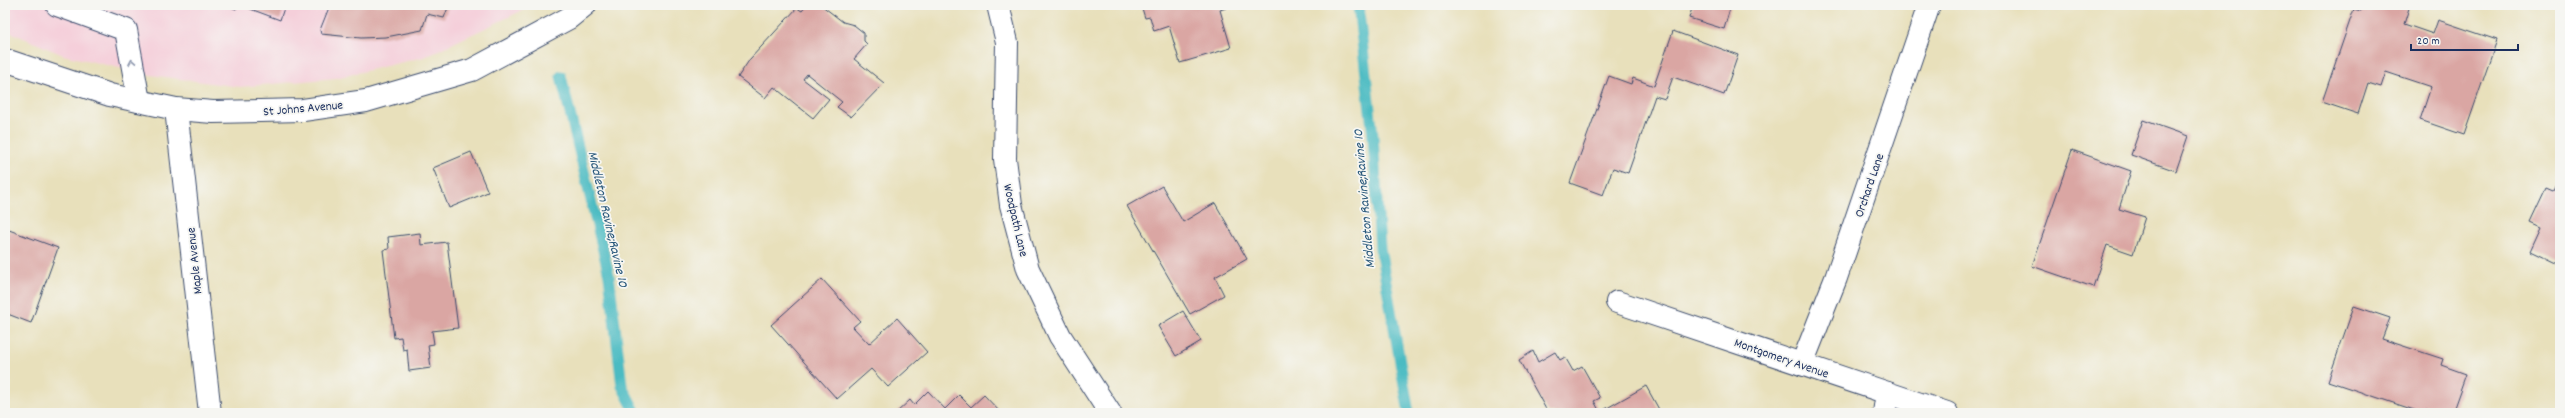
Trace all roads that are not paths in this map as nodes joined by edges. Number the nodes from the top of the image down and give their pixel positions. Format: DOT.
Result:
graph roads {
  1 [pos="57,5"];
  2 [pos="585,5"];
  3 [pos="998,5"];
  4 [pos="1929,5"];
  5 [pos="5,60"];
  6 [pos="139,101"];
  7 [pos="176,109"];
  8 [pos="1617,302"];
  9 [pos="1802,364"];
  10 [pos="1886,403"];
  11 [pos="210,413"];
  12 [pos="1110,413"];
  13 [pos="1947,413"];
  6 -- 1 [label="street, one-way"];
  2 -- 7 [label="street, St Johns Avenue"];
  3 -- 12 [label="street, Woodpath Lane"];
  4 -- 9 [label="street, Orchard Lane"];
  5 -- 6 [label="street, St Johns Avenue"];
  6 -- 7 [label="street, St Johns Avenue"];
  7 -- 11 [label="street, Maple Avenue"];
  8 -- 9 [label="street, Montgomery Avenue"];
  9 -- 10 [label="street, Montgomery Avenue"];
  10 -- 13 [label="street, Montgomery Avenue"];
}
